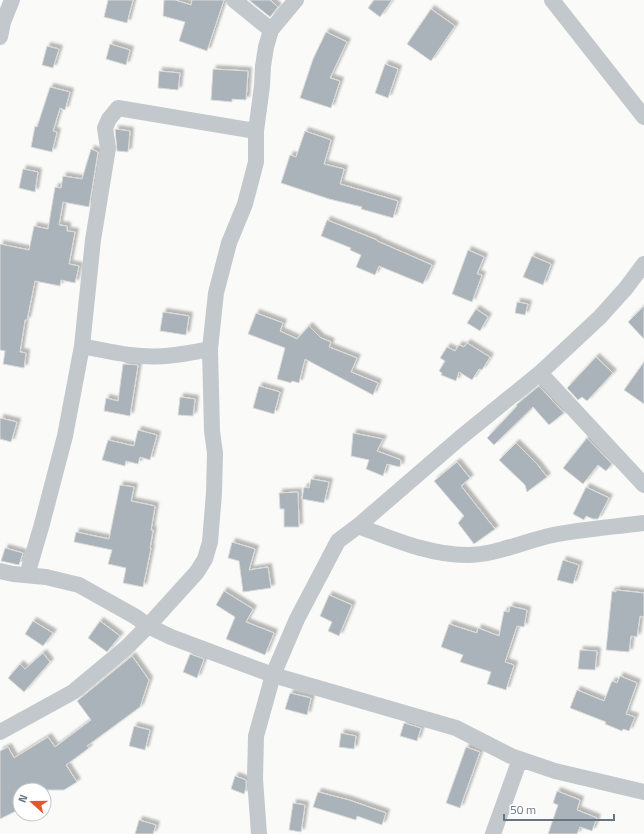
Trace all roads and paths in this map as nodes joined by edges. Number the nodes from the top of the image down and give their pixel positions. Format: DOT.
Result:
graph roads {
  1 [pos="12,0"];
  2 [pos="234,0"];
  3 [pos="296,0"];
  4 [pos="552,0"];
  5 [pos="271,30"];
  6 [pos="0,37"];
  7 [pos="644,117"];
  8 [pos="256,131"];
  9 [pos="644,264"];
  10 [pos="82,346"];
  11 [pos="210,349"];
  12 [pos="540,373"];
  13 [pos="644,485"];
  14 [pos="644,524"];
  15 [pos="358,526"];
  16 [pos="0,571"];
  17 [pos="27,576"];
  18 [pos="148,626"];
  19 [pos="273,675"];
  20 [pos="0,732"];
  21 [pos="520,759"];
  22 [pos="644,792"];
  23 [pos="259,834"];
  24 [pos="493,834"];
  1 -- 6 [label="street"];
  2 -- 5 [label="street"];
  3 -- 5 [label="street"];
  4 -- 7 [label="street"];
  5 -- 8 [label="street"];
  8 -- 10 [label="street"];
  8 -- 11 [label="street"];
  9 -- 12 [label="street"];
  10 -- 11 [label="street"];
  10 -- 17 [label="street"];
  11 -- 18 [label="street"];
  12 -- 13 [label="street"];
  12 -- 15 [label="street"];
  14 -- 15 [label="street"];
  15 -- 19 [label="street"];
  16 -- 17 [label="street"];
  17 -- 18 [label="street"];
  18 -- 19 [label="street"];
  18 -- 20 [label="street"];
  19 -- 21 [label="street"];
  19 -- 23 [label="street"];
  21 -- 22 [label="street"];
  21 -- 24 [label="street"];
}
